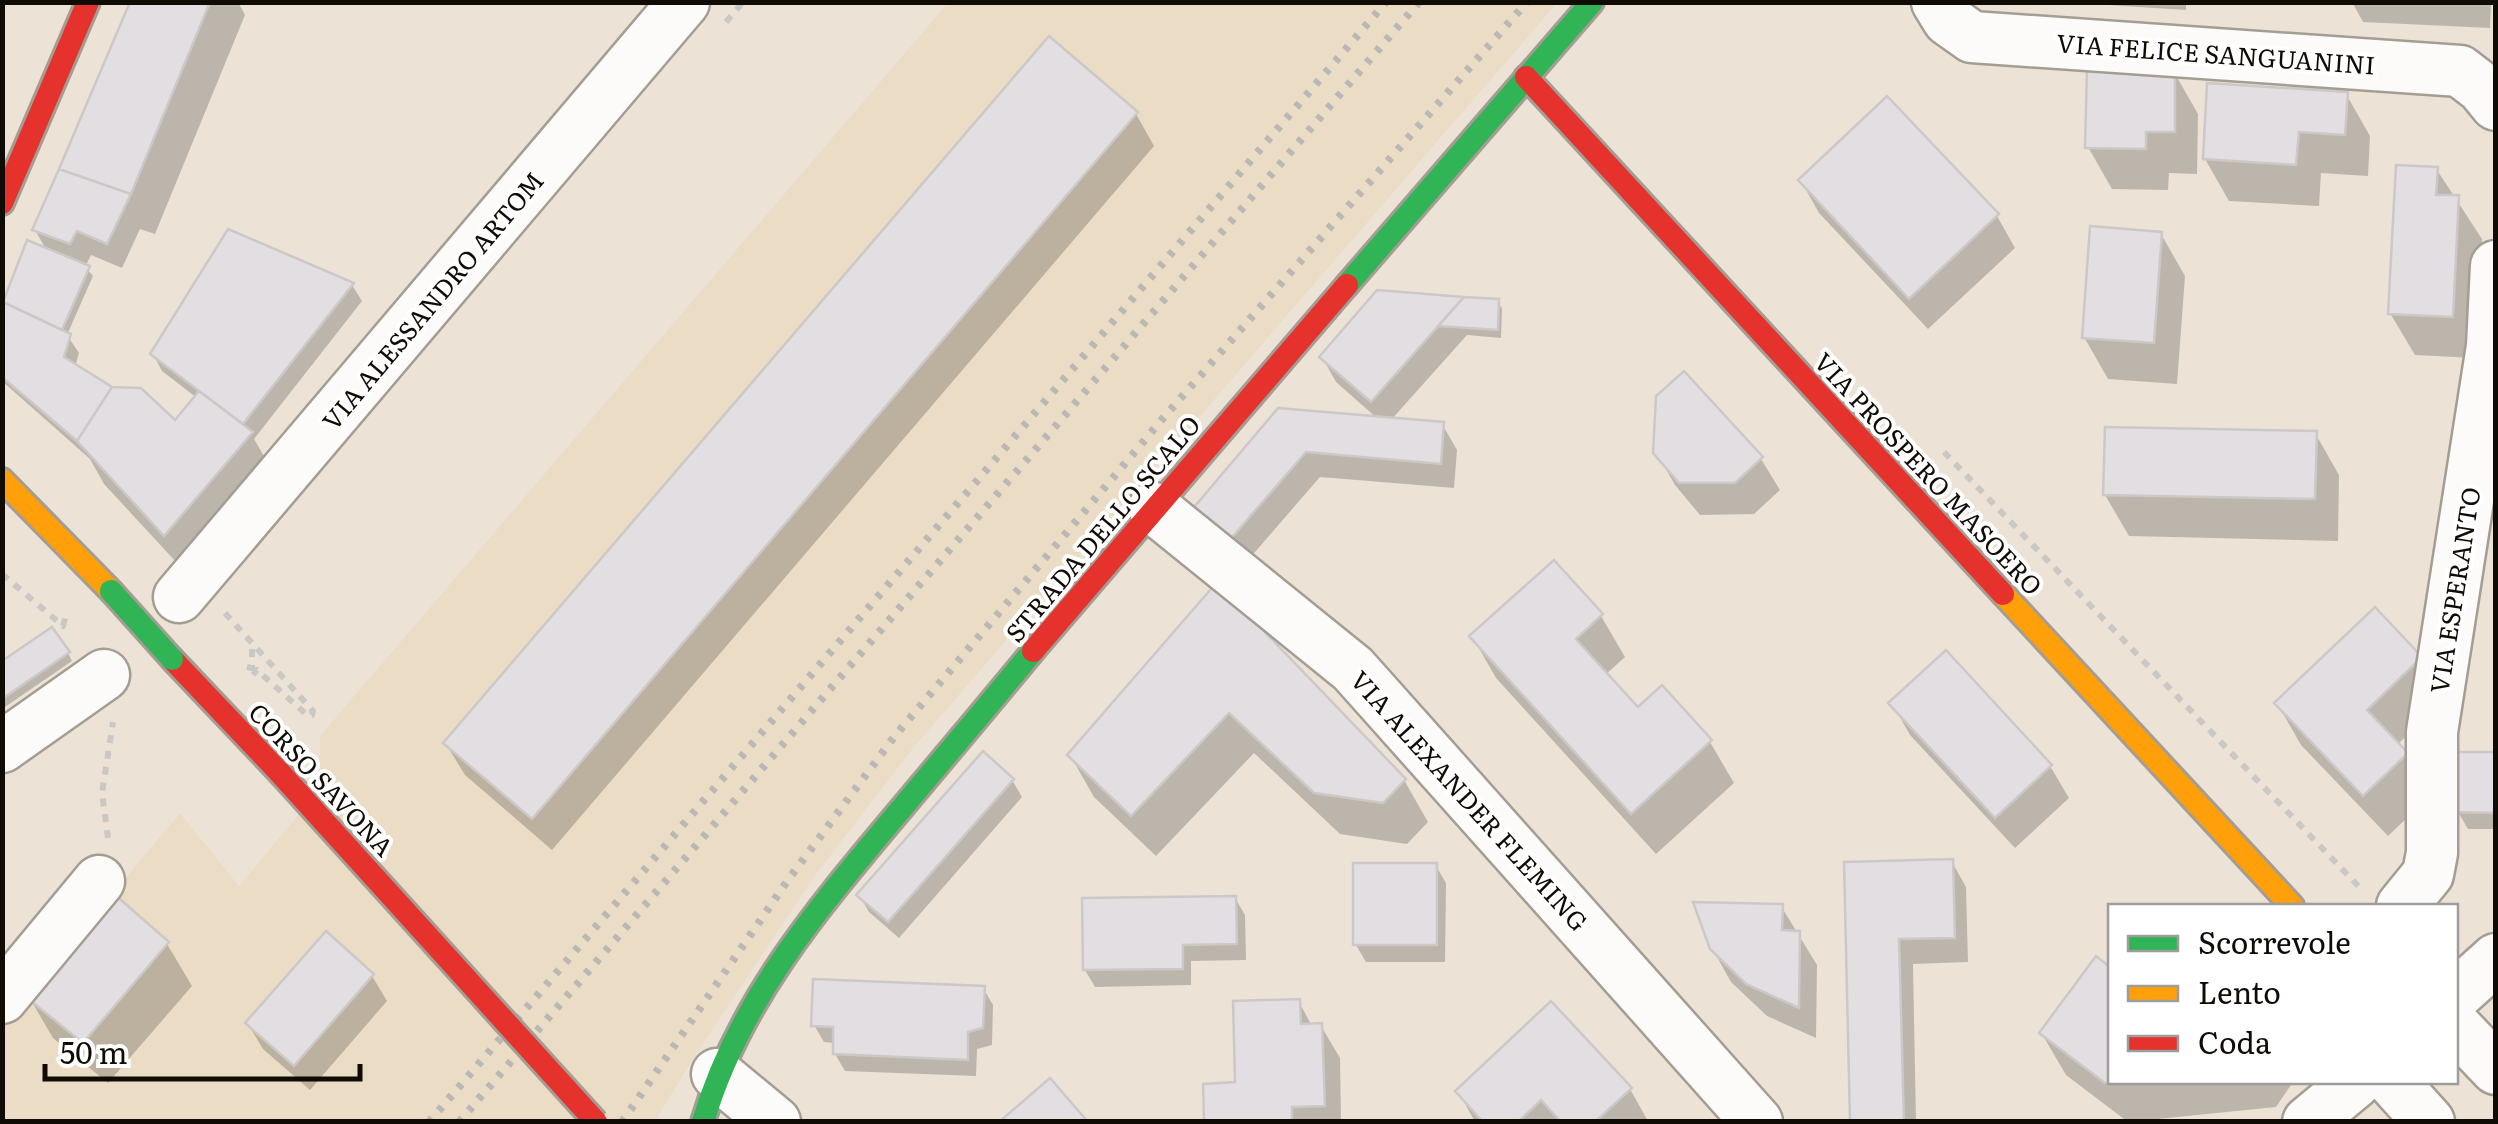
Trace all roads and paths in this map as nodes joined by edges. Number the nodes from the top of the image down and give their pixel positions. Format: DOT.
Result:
graph roads {
  1 [pos="88,2"];
  2 [pos="684,2"];
  3 [pos="1592,2"];
  4 [pos="1937,2"];
  5 [pos="1526,77"];
  6 [pos="2496,105"];
  7 [pos="2,202"];
  8 [pos="2496,266"];
  9 [pos="1939,447"];
  10 [pos="2,480"];
  11 [pos="1154,508"];
  12 [pos="2,574"];
  13 [pos="196,598"];
  14 [pos="63,626"];
  15 [pos="252,640"];
  16 [pos="104,675"];
  17 [pos="2,748"];
  18 [pos="99,881"];
  19 [pos="2383,899"];
  20 [pos="2290,904"];
  21 [pos="2496,959"];
  22 [pos="2458,994"];
  23 [pos="2,998"];
  24 [pos="2458,1029"];
  25 [pos="2496,1068"];
  26 [pos="716,1074"];
  27 [pos="2354,1084"];
  28 [pos="2395,1084"];
  29 [pos="596,1122"];
  30 [pos="703,1122"];
  31 [pos="775,1122"];
  32 [pos="1757,1122"];
  33 [pos="2308,1122"];
  34 [pos="2429,1122"];
  1 -- 7 [label="street"];
  2 -- 13 [label="street, VIA ALESSANDRO ARTOM"];
  3 -- 5 [label="street, STRADA DELLO SCALO"];
  4 -- 6 [label="street, VIA FELICE SANGUANINI"];
  5 -- 11 [label="street, STRADA DELLO SCALO"];
  5 -- 20 [label="street, VIA PROSPERO MASOERO"];
  8 -- 19 [label="street, VIA ESPERANTO"];
  9 -- 19 [label="path"];
  10 -- 29 [label="street, CORSO SAVONA, bridge"];
  11 -- 26 [label="street, STRADA DELLO SCALO"];
  11 -- 32 [label="street, VIA ALEXANDER FLEMING"];
  12 -- 14 [label="path"];
  13 -- 15 [label="path"];
  16 -- 17 [label="street"];
  18 -- 23 [label="street"];
  21 -- 22 [label="street"];
  24 -- 25 [label="street"];
  26 -- 30 [label="street, STRADA DELLO SCALO"];
  26 -- 31 [label="street"];
  27 -- 33 [label="street"];
  28 -- 34 [label="street"];
}
